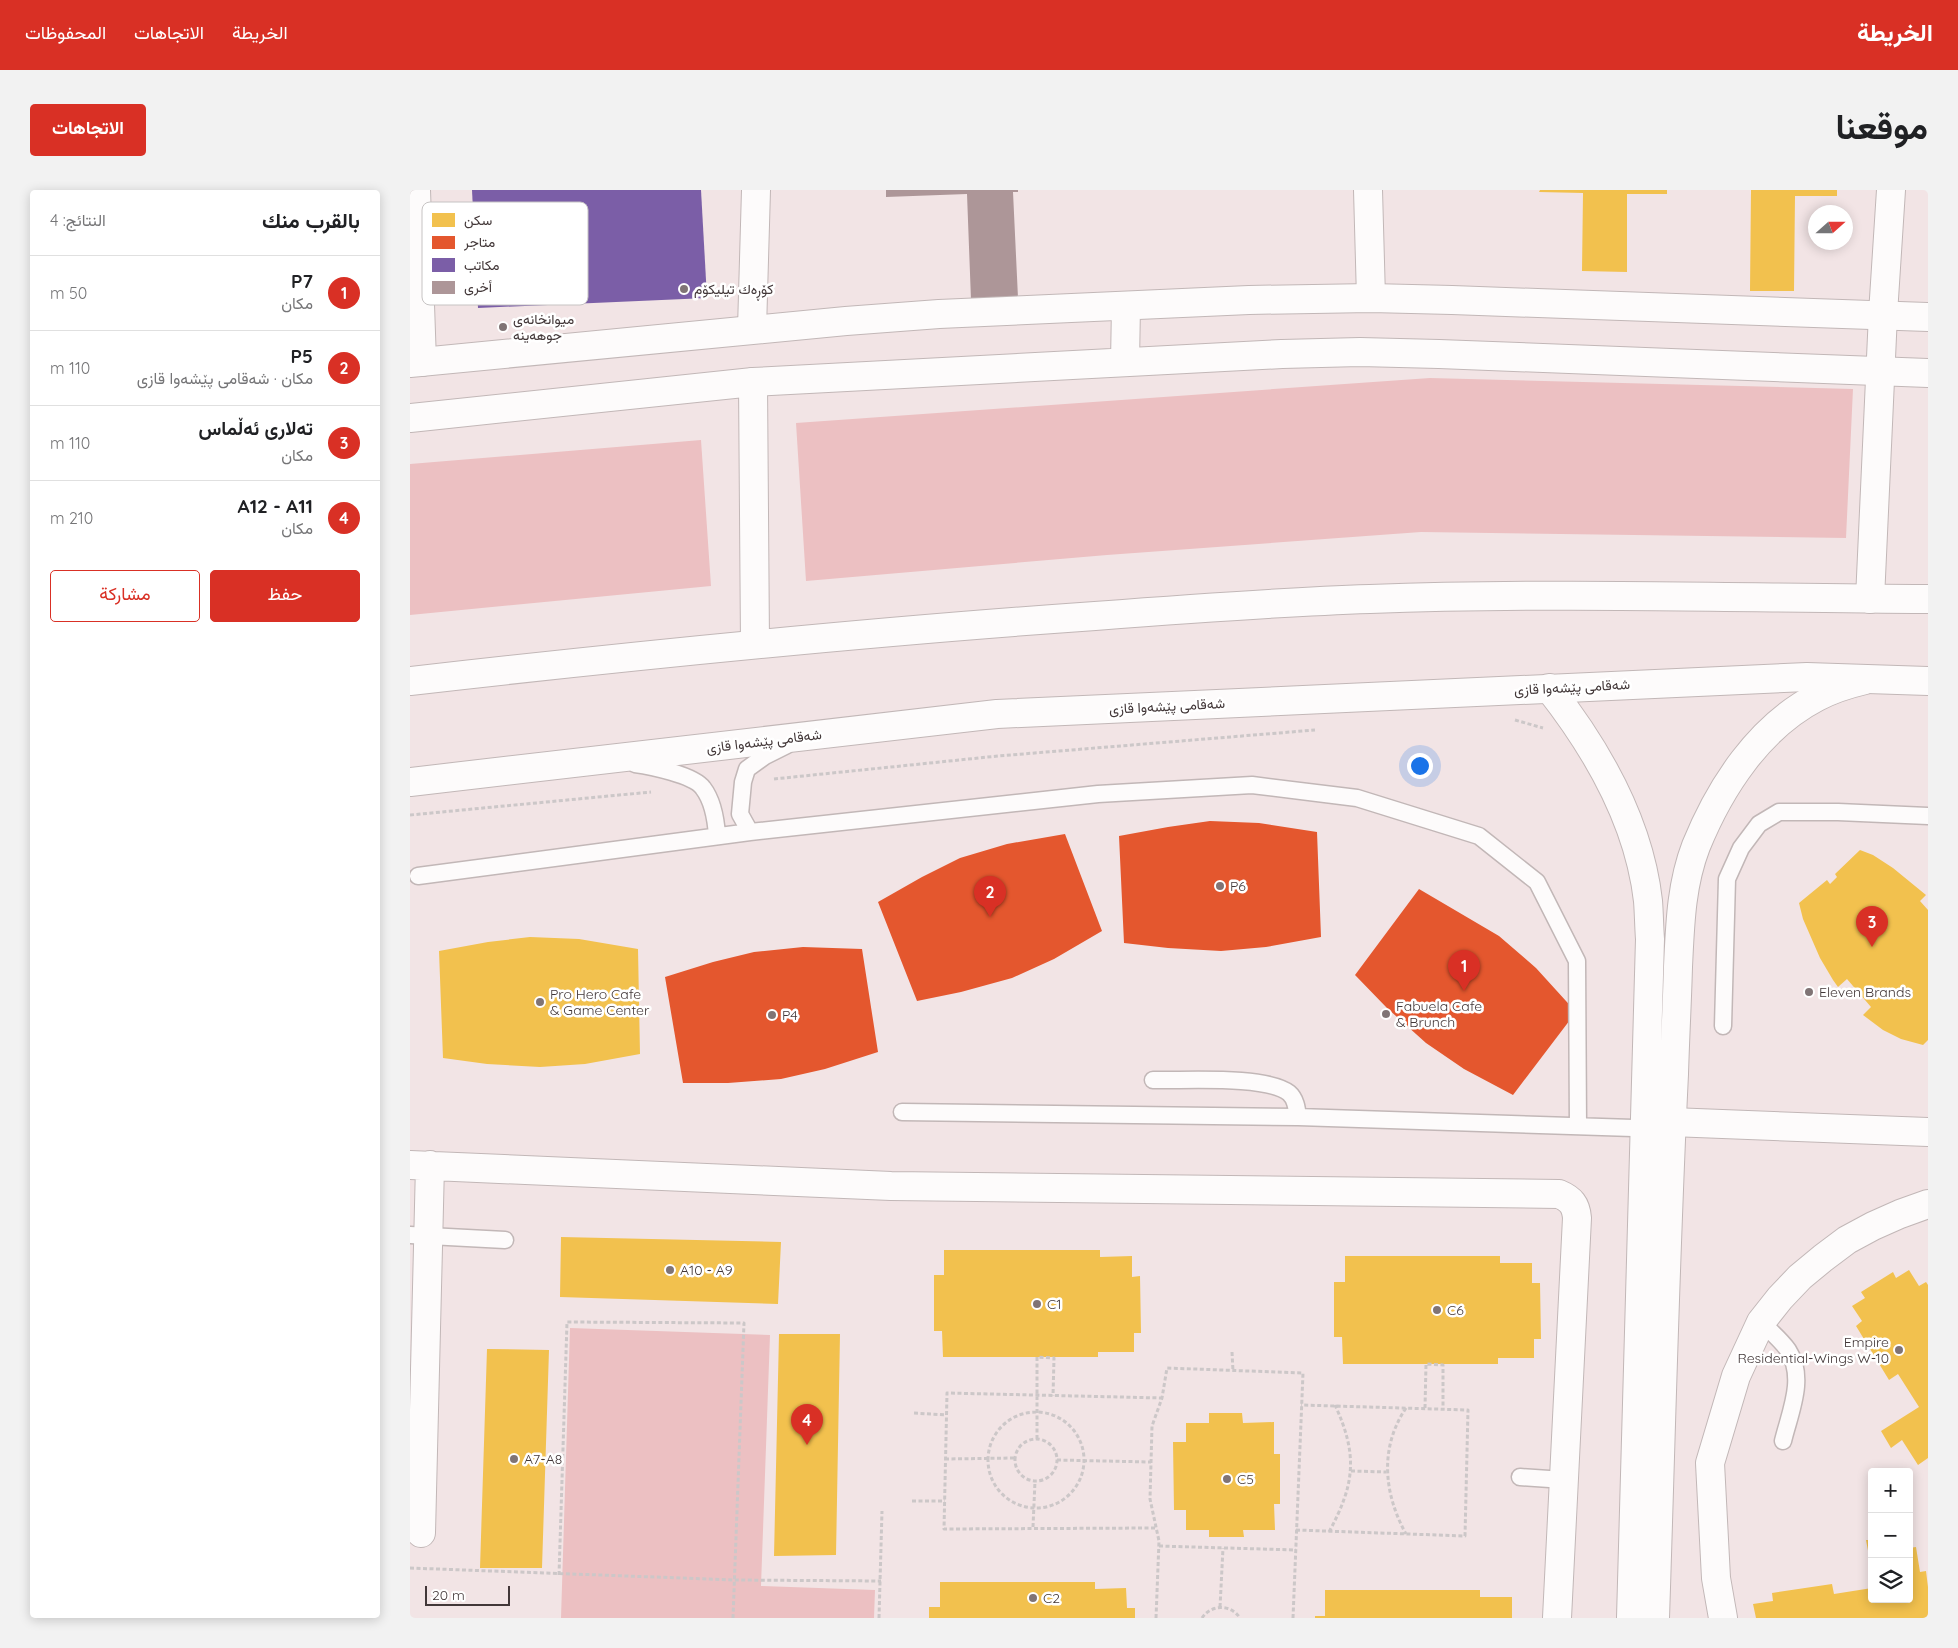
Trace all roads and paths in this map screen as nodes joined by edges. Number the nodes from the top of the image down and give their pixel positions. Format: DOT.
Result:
graph roads {
  1 [pos="416,190"];
  2 [pos="756,190"];
  3 [pos="1368,190"];
  4 [pos="1891,190"];
  5 [pos="1371,298"];
  6 [pos="1126,306"];
  7 [pos="1883,314"];
  8 [pos="1928,317"];
  9 [pos="752,329"];
  10 [pos="1125,362"];
  11 [pos="416,363"];
  12 [pos="1880,372"];
  13 [pos="1928,373"];
  14 [pos="753,382"];
  15 [pos="410,418"];
  16 [pos="1870,599"];
  17 [pos="1928,599"];
  18 [pos="755,644"];
  19 [pos="1868,678"];
  20 [pos="410,680"];
  21 [pos="1928,681"];
  22 [pos="1549,688"];
  23 [pos="1509,719"];
  24 [pos="1324,729"];
  25 [pos="1548,730"];
  26 [pos="806,736"];
  27 [pos="605,760"];
  28 [pos="410,782"];
  29 [pos="743,782"];
  30 [pos="653,792"];
  31 [pos="410,815"];
  32 [pos="1928,816"];
  33 [pos="750,832"];
  34 [pos="717,836"];
  35 [pos="418,876"];
  36 [pos="1683,898"];
  37 [pos="1648,900"];
  38 [pos="1723,1026"];
  39 [pos="1153,1080"];
  40 [pos="902,1112"];
  41 [pos="1298,1118"];
  42 [pos="1671,1122"];
  43 [pos="1578,1126"];
  44 [pos="1633,1128"];
  45 [pos="1928,1132"];
  46 [pos="420,1165"];
  47 [pos="1928,1204"];
  48 [pos="419,1236"];
  49 [pos="505,1240"];
  50 [pos="1761,1322"];
  51 [pos="1232,1352"];
  52 [pos="1233,1370"];
  53 [pos="1038,1396"];
  54 [pos="1052,1396"];
  55 [pos="1162,1398"];
  56 [pos="1302,1405"];
  57 [pos="1335,1405"];
  58 [pos="1406,1408"];
  59 [pos="1425,1408"];
  60 [pos="1443,1409"];
  61 [pos="1037,1412"];
  62 [pos="914,1413"];
  63 [pos="946,1415"];
  64 [pos="1036,1439"];
  65 [pos="1472,1441"];
  66 [pos="1467,1442"];
  67 [pos="1783,1442"];
  68 [pos="1015,1458"];
  69 [pos="945,1459"];
  70 [pos="987,1459"];
  71 [pos="1057,1460"];
  72 [pos="1084,1461"];
  73 [pos="1151,1462"];
  74 [pos="1351,1472"];
  75 [pos="1386,1472"];
  76 [pos="1520,1477"];
  77 [pos="1564,1480"];
  78 [pos="1035,1481"];
  79 [pos="912,1501"];
  80 [pos="945,1501"];
  81 [pos="1034,1509"];
  82 [pos="882,1511"];
  83 [pos="1033,1527"];
  84 [pos="1156,1528"];
  85 [pos="1296,1530"];
  86 [pos="1330,1532"];
  87 [pos="421,1533"];
  88 [pos="1406,1534"];
  89 [pos="1159,1546"];
  90 [pos="1223,1548"];
  91 [pos="1296,1550"];
  92 [pos="410,1568"];
  93 [pos="559,1575"];
  94 [pos="735,1580"];
  95 [pos="881,1581"];
  96 [pos="1220,1607"];
  97 [pos="733,1618"];
  98 [pos="879,1618"];
  99 [pos="1156,1618"];
  100 [pos="1202,1618"];
  101 [pos="1240,1618"];
  102 [pos="1293,1618"];
  103 [pos="1557,1618"];
  104 [pos="1630,1618"];
  105 [pos="1655,1618"];
  106 [pos="1723,1618"];
  1 -- 11 [label="main road"];
  2 -- 9 [label="main road"];
  3 -- 5 [label="main road"];
  4 -- 7 [label="main road"];
  5 -- 6 [label="main road"];
  5 -- 7 [label="main road"];
  6 -- 9 [label="main road"];
  6 -- 10 [label="main road"];
  7 -- 8 [label="main road"];
  7 -- 12 [label="main road"];
  9 -- 11 [label="main road"];
  10 -- 12 [label="main road"];
  10 -- 14 [label="main road"];
  12 -- 13 [label="main road"];
  12 -- 16 [label="main road"];
  14 -- 15 [label="main road"];
  14 -- 18 [label="main road"];
  16 -- 17 [label="main road"];
  16 -- 18 [label="main road"];
  18 -- 20 [label="main road"];
  19 -- 21 [label="main road, شەقامی پێشەوا قازی"];
  19 -- 22 [label="main road, شەقامی پێشەوا قازی"];
  19 -- 36 [label="main road"];
  22 -- 26 [label="main road, شەقامی پێشەوا قازی"];
  22 -- 37 [label="main road"];
  23 -- 25 [label="path"];
  24 -- 29 [label="path"];
  26 -- 27 [label="main road, شەقامی پێشەوا قازی"];
  26 -- 29 [label="lane"];
  27 -- 28 [label="main road, شەقامی پێشەوا قازی"];
  27 -- 34 [label="lane"];
  29 -- 33 [label="lane"];
  30 -- 31 [label="path"];
  32 -- 38 [label="lane"];
  33 -- 34 [label="lane"];
  33 -- 43 [label="lane"];
  34 -- 35 [label="lane"];
  36 -- 37 [label="main road"];
  36 -- 42 [label="main road"];
  37 -- 104 [label="main road"];
  39 -- 41 [label="lane"];
  40 -- 41 [label="lane"];
  41 -- 43 [label="lane"];
  42 -- 45 [label="main road"];
  42 -- 105 [label="main road"];
  43 -- 44 [label="lane"];
  46 -- 48 [label="main road"];
  46 -- 77 [label="main road"];
  47 -- 50 [label="main road"];
  48 -- 49 [label="lane"];
  48 -- 87 [label="main road"];
  50 -- 67 [label="lane"];
  50 -- 106 [label="main road"];
  51 -- 52 [label="path"];
  52 -- 55 [label="path"];
  52 -- 56 [label="path"];
  53 -- 54 [label="path"];
  53 -- 54 [label="path"];
  53 -- 61 [label="path"];
  53 -- 63 [label="path"];
  54 -- 55 [label="path"];
  55 -- 73 [label="path"];
  56 -- 57 [label="path"];
  56 -- 85 [label="path"];
  57 -- 58 [label="path"];
  57 -- 74 [label="path"];
  58 -- 59 [label="path"];
  58 -- 75 [label="path"];
  59 -- 60 [label="path"];
  59 -- 60 [label="path"];
  60 -- 66 [label="path"];
  61 -- 64 [label="path"];
  61 -- 70 [label="path"];
  61 -- 72 [label="path"];
  62 -- 63 [label="path"];
  63 -- 69 [label="path"];
  64 -- 68 [label="path"];
  64 -- 71 [label="path"];
  65 -- 66 [label="path"];
  66 -- 88 [label="path"];
  68 -- 70 [label="path"];
  68 -- 78 [label="path"];
  69 -- 70 [label="path"];
  69 -- 80 [label="path"];
  70 -- 81 [label="path"];
  71 -- 72 [label="path"];
  71 -- 78 [label="path"];
  72 -- 73 [label="path"];
  72 -- 81 [label="path"];
  73 -- 84 [label="path"];
  74 -- 75 [label="path"];
  74 -- 86 [label="path"];
  75 -- 88 [label="path"];
  76 -- 77 [label="lane"];
  77 -- 103 [label="main road"];
  78 -- 81 [label="path"];
  79 -- 80 [label="path"];
  80 -- 83 [label="path"];
  81 -- 83 [label="path"];
  82 -- 95 [label="path"];
  83 -- 84 [label="path"];
  84 -- 89 [label="path"];
  85 -- 86 [label="path"];
  85 -- 91 [label="path"];
  86 -- 88 [label="path"];
  89 -- 90 [label="path"];
  89 -- 99 [label="path"];
  90 -- 91 [label="path"];
  90 -- 96 [label="path"];
  91 -- 102 [label="path"];
  92 -- 93 [label="path"];
  93 -- 94 [label="path"];
  93 -- 94 [label="path"];
  94 -- 95 [label="path"];
  94 -- 97 [label="path"];
  95 -- 98 [label="path"];
  96 -- 100 [label="path"];
  96 -- 101 [label="path"];
}
